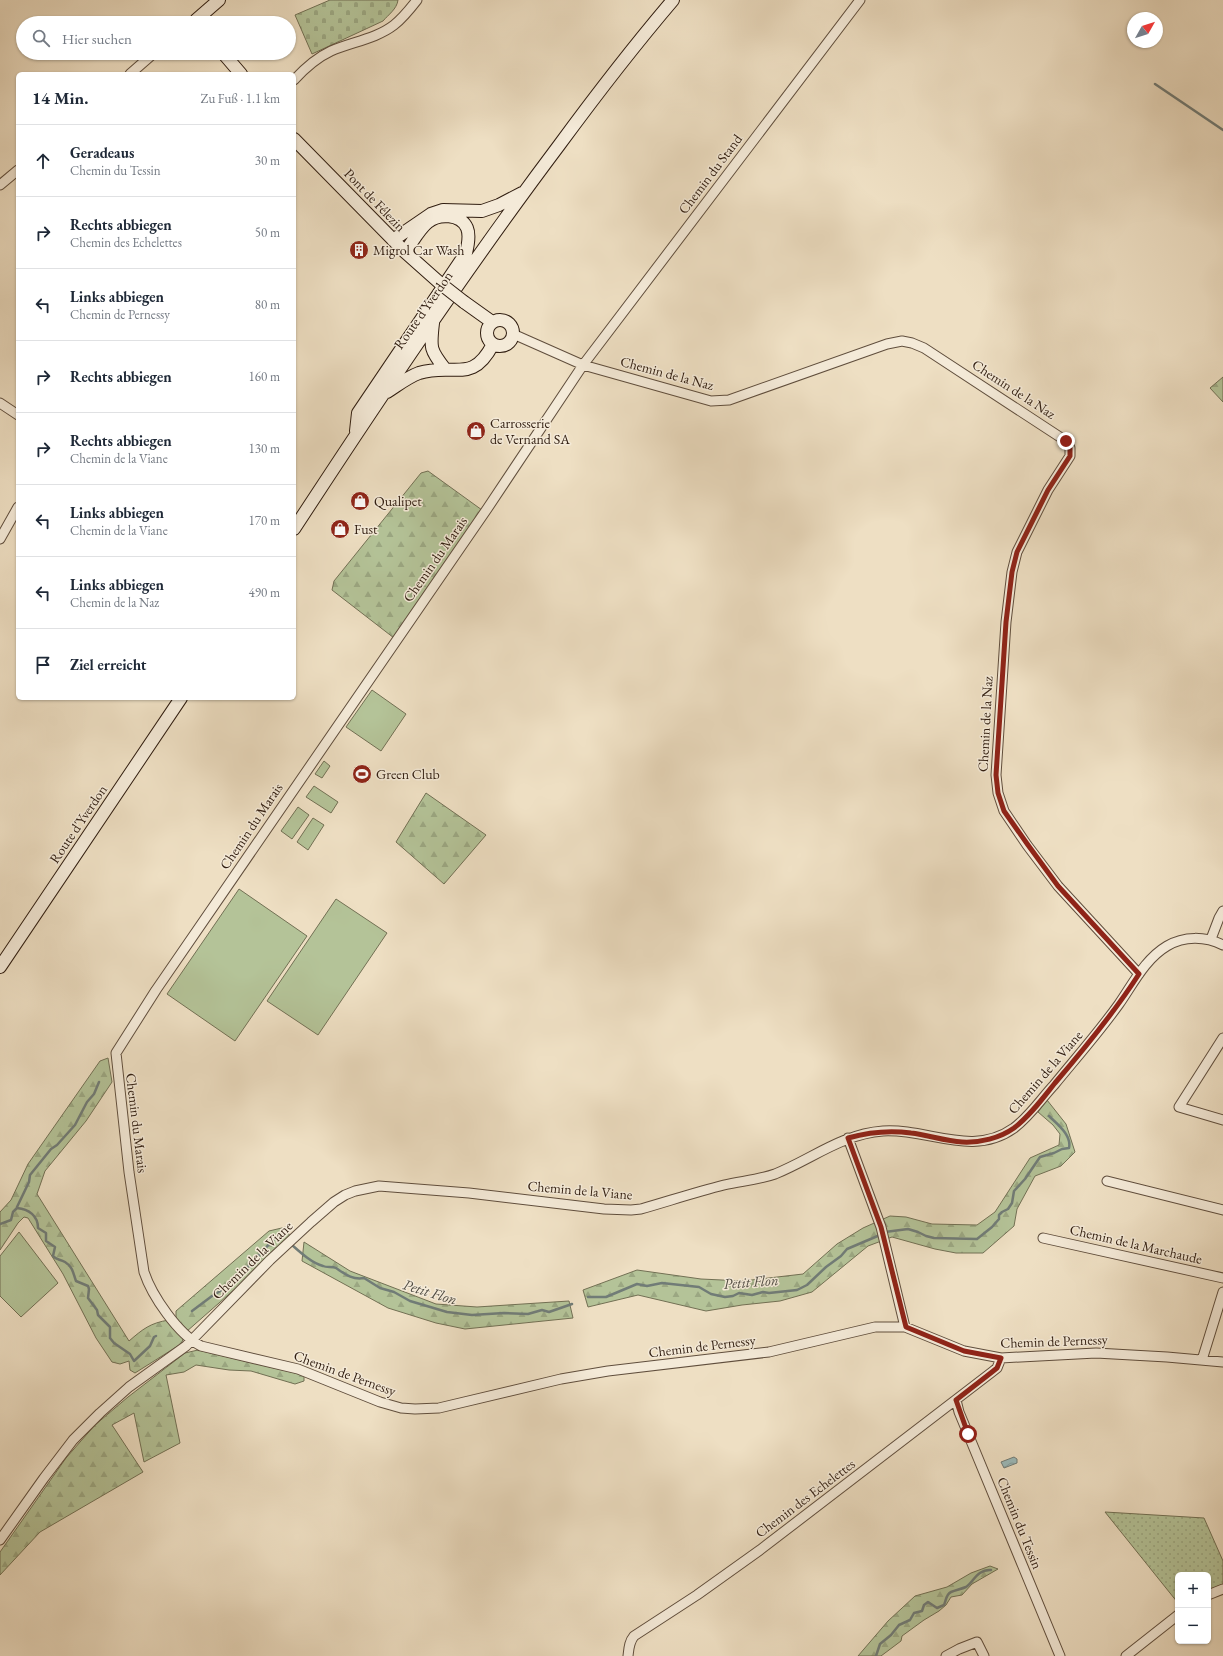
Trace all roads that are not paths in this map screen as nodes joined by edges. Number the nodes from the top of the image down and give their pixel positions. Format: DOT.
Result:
graph roads {
  1 [pos="219,0"];
  2 [pos="417,0"];
  3 [pos="673,0"];
  4 [pos="860,0"];
  5 [pos="202,16"];
  6 [pos="146,60"];
  7 [pos="229,60"];
  8 [pos="132,72"];
  9 [pos="239,72"];
  10 [pos="296,78"];
  11 [pos="296,138"];
  12 [pos="16,172"];
  13 [pos="0,185"];
  14 [pos="524,191"];
  15 [pos="393,240"];
  16 [pos="405,252"];
  17 [pos="434,319"];
  18 [pos="492,322"];
  19 [pos="513,334"];
  20 [pos="493,344"];
  21 [pos="583,365"];
  22 [pos="445,369"];
  23 [pos="383,395"];
  24 [pos="0,403"];
  25 [pos="16,414"];
  26 [pos="356,434"];
  27 [pos="16,511"];
  28 [pos="296,526"];
  29 [pos="0,539"];
  30 [pos="180,700"];
  31 [pos="1223,911"];
  32 [pos="1211,939"];
  33 [pos="1223,945"];
  34 [pos="0,967"];
  35 [pos="1139,974"];
  36 [pos="1223,1038"];
  37 [pos="1223,1120"];
  38 [pos="848,1138"];
  39 [pos="1107,1181"];
  40 [pos="1223,1210"];
  41 [pos="1043,1238"];
  42 [pos="1223,1278"];
  43 [pos="1223,1292"];
  44 [pos="906,1327"];
  45 [pos="191,1339"];
  46 [pos="1001,1358"];
  47 [pos="1202,1360"];
  48 [pos="1223,1362"];
  49 [pos="956,1400"];
  50 [pos="0,1540"];
  51 [pos="1223,1589"];
  52 [pos="1211,1594"];
  53 [pos="1175,1617"];
  54 [pos="628,1656"];
  55 [pos="946,1656"];
  56 [pos="984,1656"];
  57 [pos="1060,1656"];
  58 [pos="1126,1656"];
  1 -- 5 [label="main road"];
  2 -- 10 [label="street"];
  3 -- 14 [label="main road, Route d'Yverdon"];
  4 -- 21 [label="street, Chemin du Stand"];
  6 -- 8 [label="street"];
  7 -- 9 [label="main road"];
  11 -- 15 [label="main road, Pont de Félezin"];
  12 -- 13 [label="street"];
  14 -- 15 [label="main road"];
  14 -- 17 [label="main road, Route d'Yverdon"];
  15 -- 16 [label="main road, Pont de Félezin"];
  16 -- 18 [label="main road, Pont de Félezin, bridge"];
  16 -- 26 [label="main road"];
  17 -- 22 [label="main road"];
  17 -- 23 [label="main road, Route d'Yverdon"];
  18 -- 19 [label="main road"];
  18 -- 20 [label="main road"];
  19 -- 20 [label="main road"];
  19 -- 21 [label="street"];
  20 -- 22 [label="main road"];
  21 -- 35 [label="street, Chemin de la Naz"];
  21 -- 45 [label="street, Chemin du Marais"];
  22 -- 23 [label="main road"];
  23 -- 26 [label="main road, Route d'Yverdon"];
  24 -- 25 [label="street"];
  26 -- 28 [label="main road, Route d'Yverdon"];
  27 -- 29 [label="street"];
  30 -- 34 [label="main road, Route d'Yverdon"];
  31 -- 32 [label="street"];
  32 -- 33 [label="street, Chemin de la Viane"];
  32 -- 35 [label="street, Chemin de la Viane"];
  35 -- 38 [label="street, Chemin de la Viane"];
  36 -- 37 [label="street"];
  38 -- 44 [label="street"];
  38 -- 45 [label="street, Chemin de la Viane"];
  39 -- 40 [label="street"];
  41 -- 42 [label="street, Chemin de la Marchaude"];
  43 -- 47 [label="street"];
  44 -- 45 [label="street, Chemin de Pernessy"];
  44 -- 46 [label="street, Chemin de Pernessy"];
  45 -- 50 [label="street, Chemin de la Viane"];
  46 -- 47 [label="street, Chemin de Pernessy"];
  46 -- 49 [label="street, Chemin des Echelettes"];
  47 -- 48 [label="street, Chemin de Pernessy"];
  49 -- 54 [label="street, Chemin des Echelettes"];
  49 -- 57 [label="street, Chemin du Tessin"];
  51 -- 52 [label="street"];
  53 -- 58 [label="street"];
  55 -- 56 [label="street"];
}
